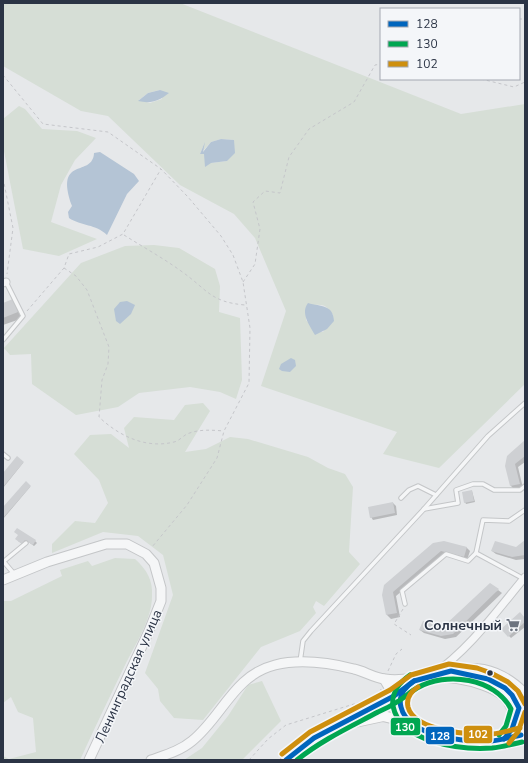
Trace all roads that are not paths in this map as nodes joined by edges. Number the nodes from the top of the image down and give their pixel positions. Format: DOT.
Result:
graph roads {
  1 [pos="4,283"];
  2 [pos="3,340"];
  3 [pos="525,403"];
  4 [pos="3,454"];
  5 [pos="8,458"];
  6 [pos="525,486"];
  7 [pos="436,495"];
  8 [pos="401,498"];
  9 [pos="424,510"];
  10 [pos="525,510"];
  11 [pos="26,542"];
  12 [pos="476,553"];
  13 [pos="3,562"];
  14 [pos="15,575"];
  15 [pos="524,578"];
  16 [pos="3,580"];
  17 [pos="405,604"];
  18 [pos="300,662"];
  19 [pos="452,671"];
  20 [pos="428,677"];
  21 [pos="384,680"];
  22 [pos="406,687"];
  23 [pos="505,688"];
  24 [pos="525,692"];
  25 [pos="394,696"];
  26 [pos="508,700"];
  27 [pos="400,707"];
  28 [pos="522,710"];
  29 [pos="525,717"];
  30 [pos="408,722"];
  31 [pos="513,725"];
  32 [pos="330,730"];
  33 [pos="525,735"];
  34 [pos="504,739"];
  35 [pos="89,760"];
  36 [pos="151,760"];
  37 [pos="286,760"];
  1 -- 2 [label="lane"];
  3 -- 7 [label="lane"];
  4 -- 5 [label="lane"];
  6 -- 9 [label="lane"];
  7 -- 8 [label="lane"];
  7 -- 9 [label="lane"];
  9 -- 18 [label="lane"];
  10 -- 12 [label="lane"];
  11 -- 13 [label="lane"];
  12 -- 15 [label="lane"];
  12 -- 17 [label="lane"];
  13 -- 14 [label="lane"];
  14 -- 16 [label="street, Ленинградская улица"];
  14 -- 35 [label="street, Ленинградская улица"];
  15 -- 19 [label="street"];
  18 -- 21 [label="street"];
  18 -- 36 [label="street"];
  19 -- 20 [label="main road"];
  19 -- 20 [label="street"];
  19 -- 23 [label="lane"];
  19 -- 24 [label="lane"];
  19 -- 26 [label="main road"];
  20 -- 21 [label="street"];
  20 -- 22 [label="main road"];
  21 -- 25 [label="street"];
  22 -- 25 [label="main road"];
  22 -- 27 [label="main road"];
  23 -- 24 [label="lane"];
  23 -- 28 [label="lane"];
  24 -- 28 [label="lane"];
  25 -- 27 [label="street"];
  25 -- 32 [label="main road"];
  26 -- 28 [label="main road"];
  26 -- 31 [label="main road"];
  27 -- 30 [label="main road"];
  28 -- 31 [label="main road"];
  29 -- 31 [label="main road"];
  30 -- 32 [label="main road"];
  30 -- 34 [label="main road"];
  31 -- 34 [label="main road"];
  32 -- 37 [label="main road"];
  33 -- 34 [label="main road"];
}
